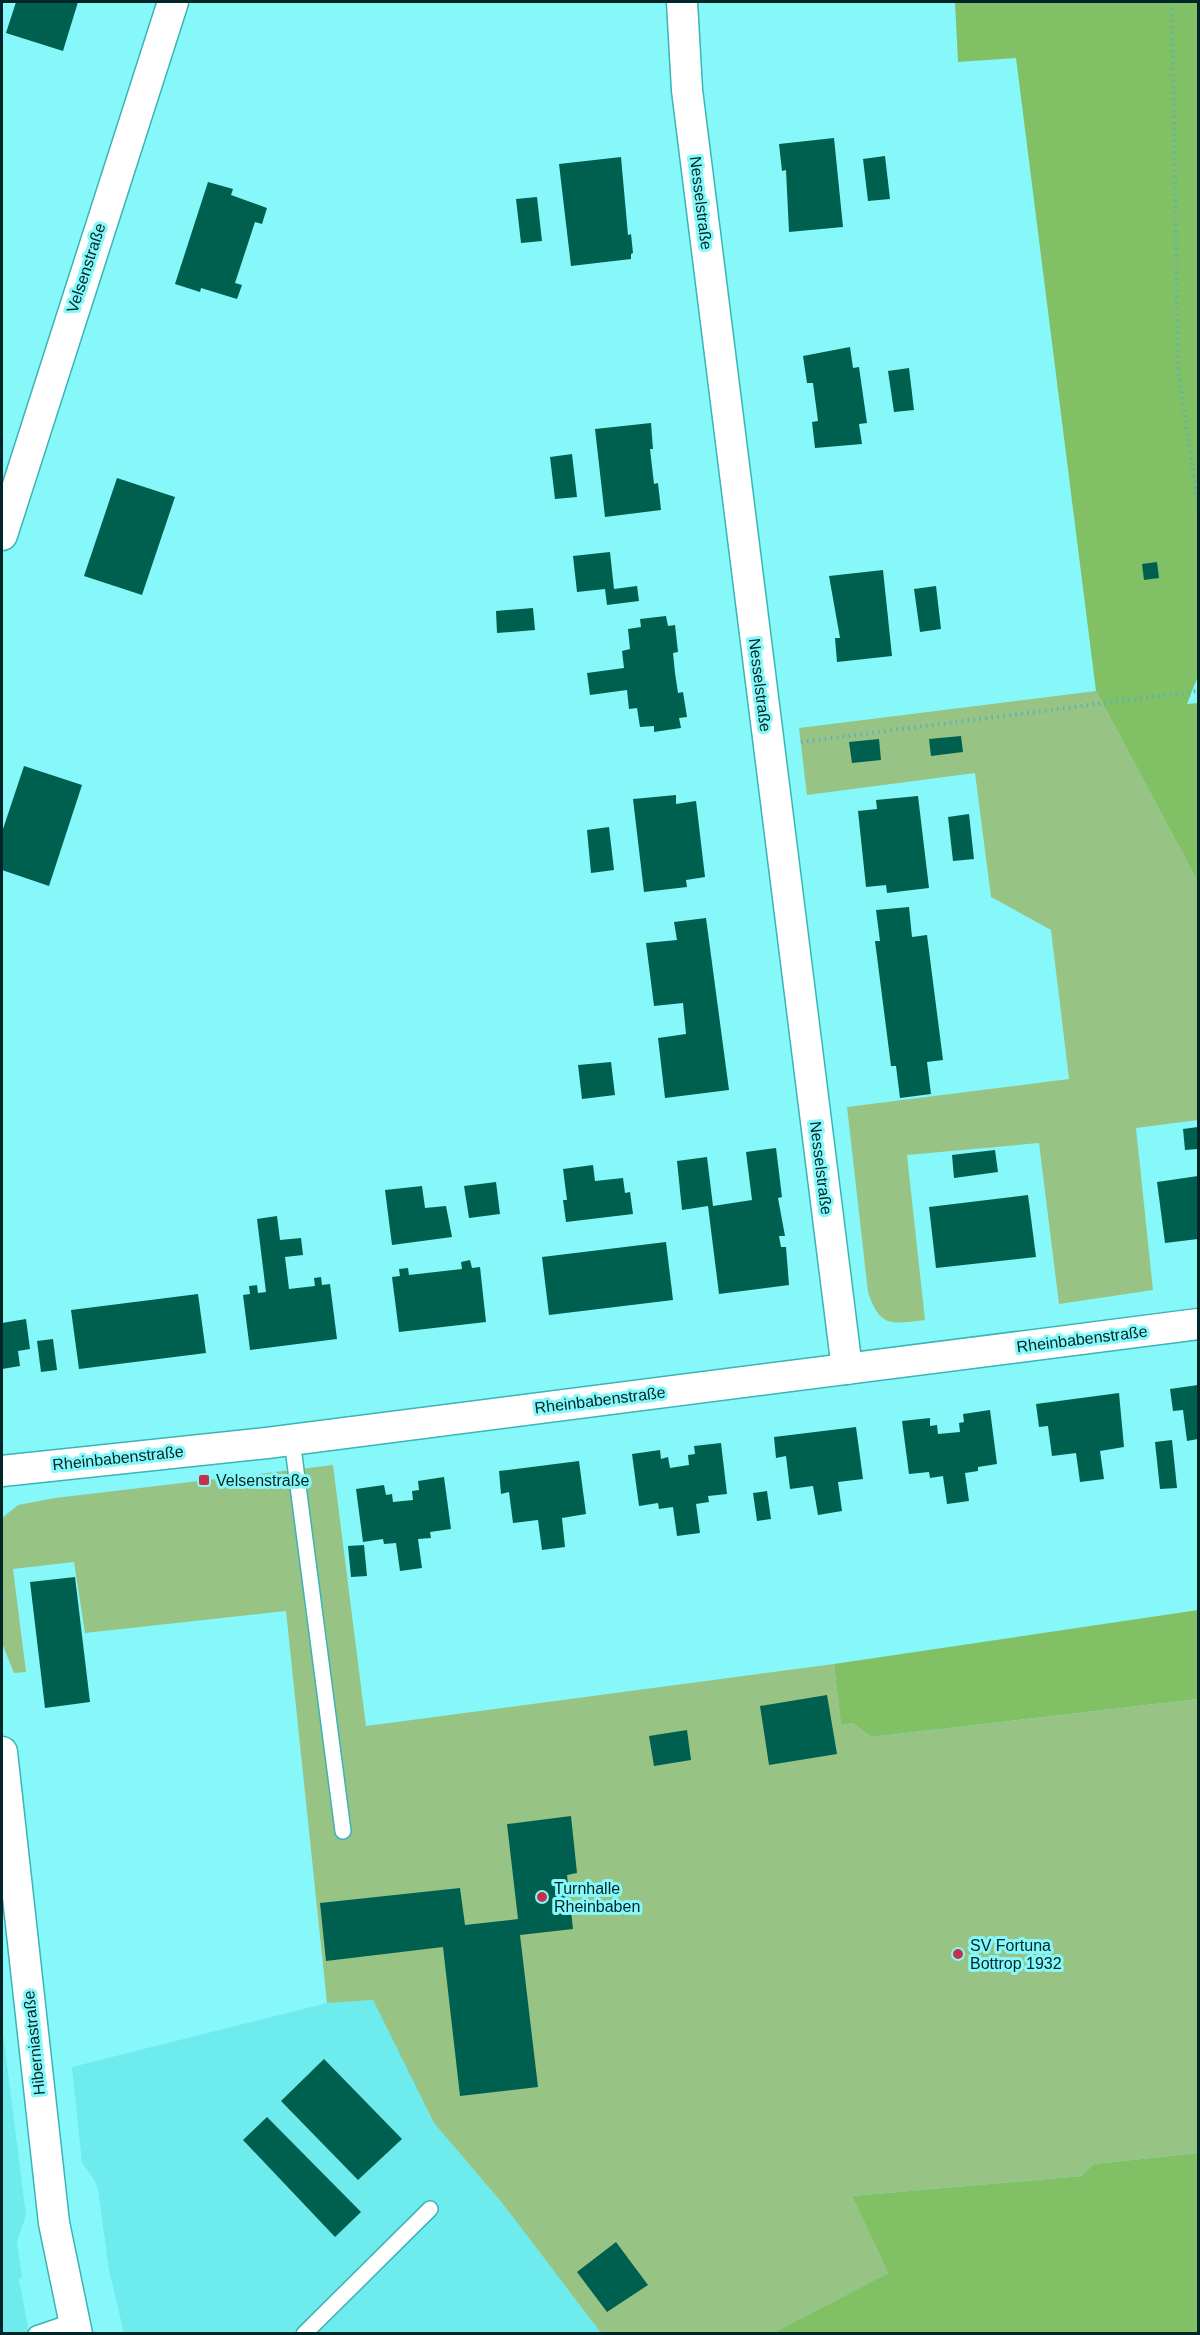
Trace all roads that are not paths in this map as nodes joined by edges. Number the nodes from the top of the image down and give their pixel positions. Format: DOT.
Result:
graph roads {
  1 [pos="172,2"];
  2 [pos="682,2"];
  3 [pos="2,536"];
  4 [pos="1198,1324"];
  5 [pos="847,1369"];
  6 [pos="292,1440"];
  7 [pos="2,1471"];
  8 [pos="2,1752"];
  9 [pos="343,1831"];
  10 [pos="430,2209"];
  11 [pos="75,2327"];
  12 [pos="36,2334"];
  13 [pos="304,2334"];
  1 -- 3 [label="street, Velsenstraße"];
  2 -- 5 [label="street, Nesselstraße"];
  4 -- 5 [label="street, Rheinbabenstraße"];
  5 -- 6 [label="street, Rheinbabenstraße"];
  6 -- 7 [label="street, Rheinbabenstraße"];
  6 -- 9 [label="lane"];
  8 -- 11 [label="street, Hiberniastraße"];
  10 -- 13 [label="lane"];
  11 -- 12 [label="lane"];
}
